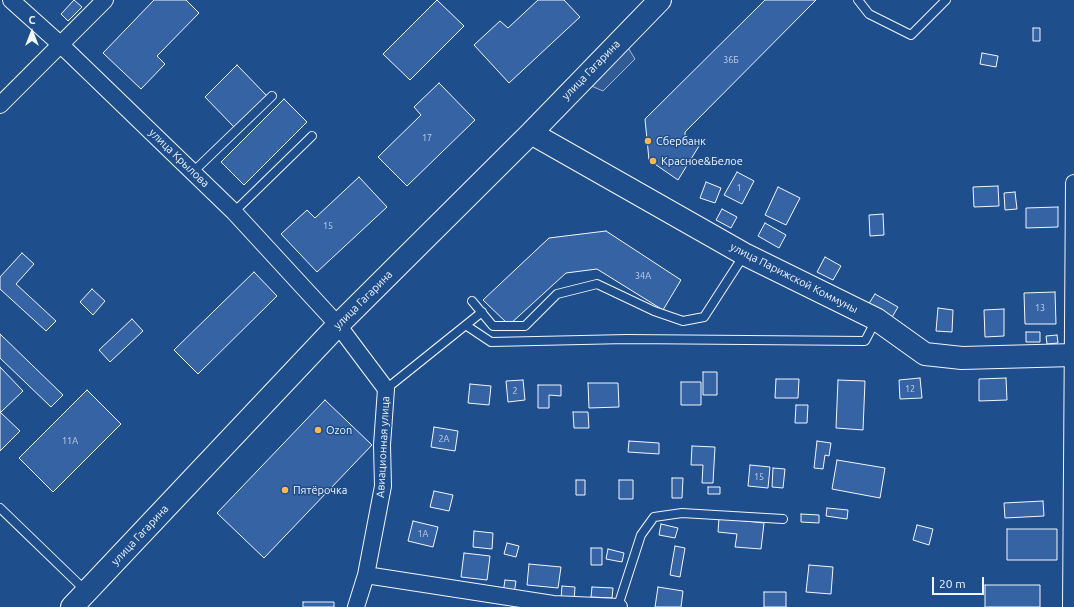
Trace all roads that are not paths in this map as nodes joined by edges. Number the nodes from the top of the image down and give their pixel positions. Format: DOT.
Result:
graph roads {
  1 [pos="11,0"];
  2 [pos="105,0"];
  3 [pos="660,0"];
  4 [pos="858,0"];
  5 [pos="946,0"];
  6 [pos="60,44"];
  7 [pos="272,96"];
  8 [pos="0,105"];
  9 [pos="531,133"];
  10 [pos="312,136"];
  11 [pos="194,171"];
  12 [pos="1074,182"];
  13 [pos="234,212"];
  14 [pos="744,254"];
  15 [pos="1074,267"];
  16 [pos="472,301"];
  17 [pos="482,312"];
  18 [pos="876,319"];
  19 [pos="338,325"];
  20 [pos="467,326"];
  21 [pos="1073,355"];
  22 [pos="386,389"];
  23 [pos="0,508"];
  24 [pos="783,519"];
  25 [pos="1072,548"];
  26 [pos="366,575"];
  27 [pos="87,591"];
  28 [pos="72,607"];
  29 [pos="356,607"];
  30 [pos="618,607"];
  31 [pos="1072,607"];
  1 -- 6 [label="street, улица Крылова"];
  2 -- 6 [label="street"];
  3 -- 9 [label="main road, улица Гагарина"];
  4 -- 5 [label="lane"];
  6 -- 8 [label="street"];
  6 -- 11 [label="street, улица Крылова"];
  7 -- 11 [label="lane"];
  9 -- 14 [label="main road, улица Парижской Коммуны"];
  9 -- 19 [label="main road, улица Гагарина"];
  10 -- 13 [label="lane"];
  11 -- 13 [label="street, улица Крылова"];
  12 -- 15 [label="street"];
  13 -- 19 [label="street, улица Крылова"];
  14 -- 17 [label="lane"];
  14 -- 18 [label="main road, улица Парижской Коммуны"];
  15 -- 21 [label="street"];
  16 -- 17 [label="lane"];
  17 -- 20 [label="lane"];
  18 -- 20 [label="lane"];
  18 -- 21 [label="main road, улица Парижской Коммуны"];
  19 -- 22 [label="street, Авиационная улица"];
  19 -- 27 [label="main road, улица Гагарина"];
  20 -- 22 [label="lane"];
  21 -- 25 [label="street"];
  22 -- 26 [label="street, Авиационная улица"];
  23 -- 27 [label="lane"];
  24 -- 30 [label="lane"];
  25 -- 31 [label="street"];
  26 -- 29 [label="street, Авиационная улица"];
  26 -- 30 [label="street"];
  27 -- 28 [label="main road, улица Гагарина"];
}
